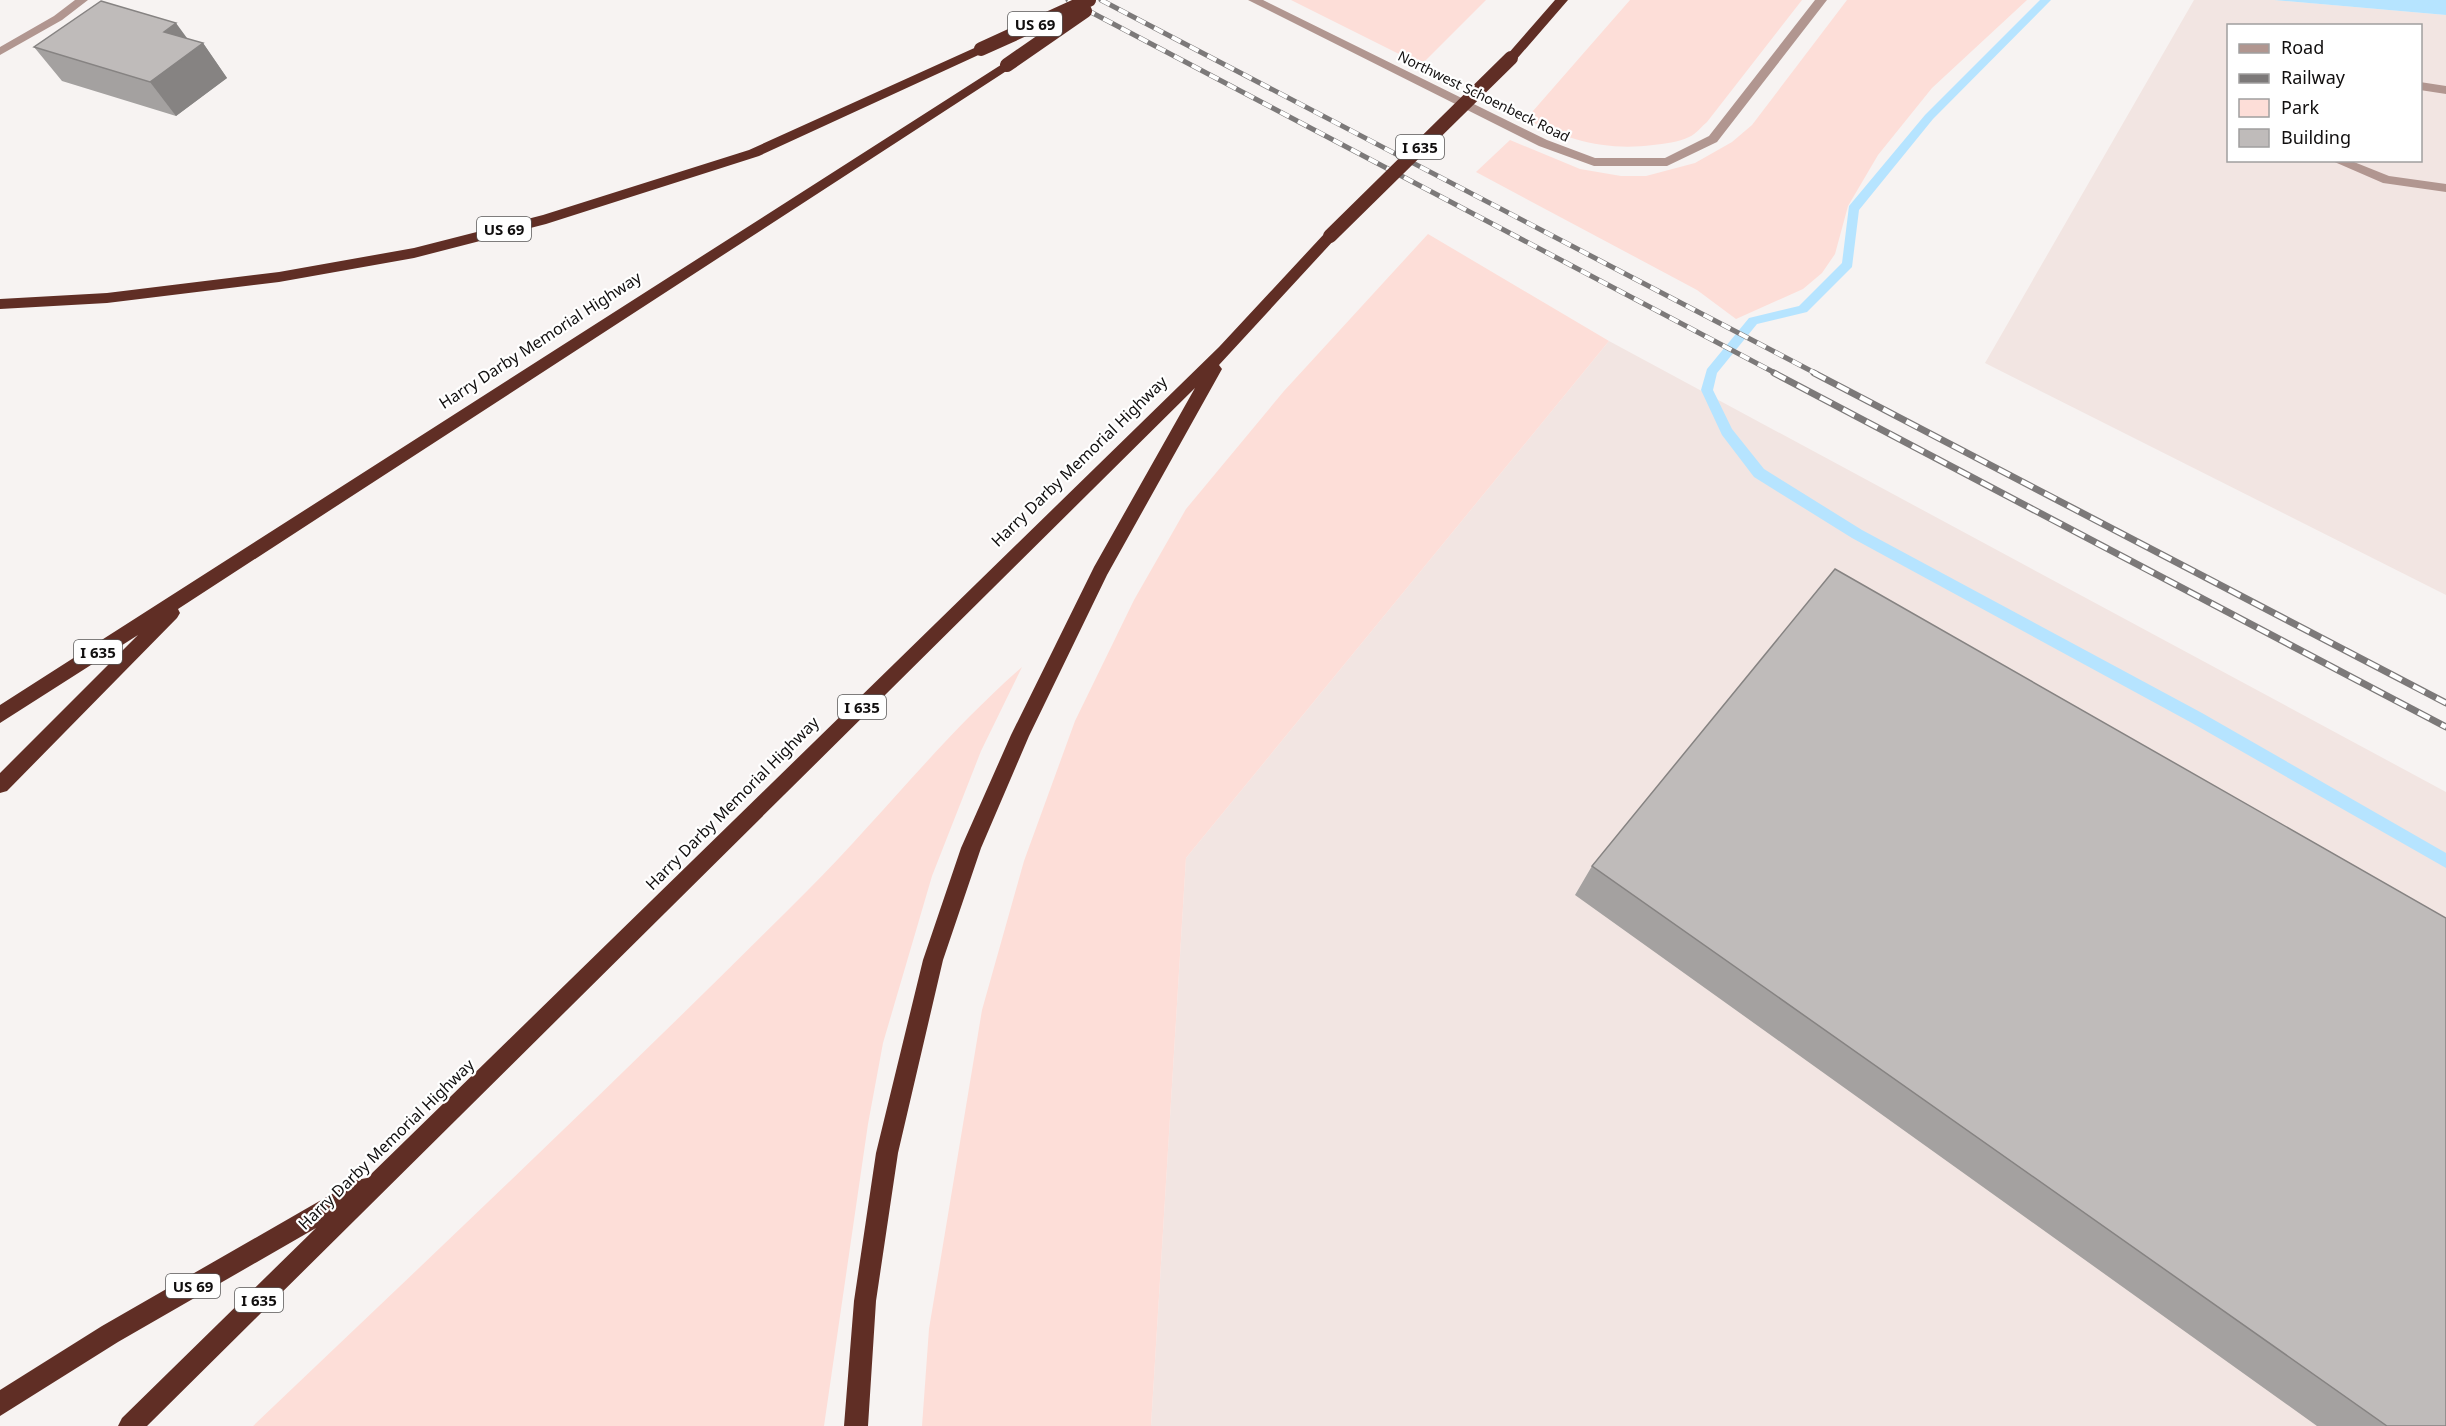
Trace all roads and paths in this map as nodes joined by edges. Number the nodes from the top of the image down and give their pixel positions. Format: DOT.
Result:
graph roads {
  1 [pos="82,0"];
  2 [pos="1089,0"];
  3 [pos="1102,0"];
  4 [pos="1254,0"];
  5 [pos="1563,0"];
  6 [pos="1821,0"];
  7 [pos="0,52"];
  8 [pos="2422,86"];
  9 [pos="2446,90"];
  10 [pos="2341,162"];
  11 [pos="2446,188"];
  12 [pos="0,304"];
  13 [pos="1224,351"];
  14 [pos="195,589"];
  15 [pos="0,715"];
  16 [pos="0,785"];
  17 [pos="389,1173"];
  18 [pos="0,1404"];
  19 [pos="130,1426"];
  20 [pos="856,1426"];
  1 -- 7 [label="street"];
  2 -- 12 [label="highway, US 69, bridge"];
  3 -- 14 [label="highway, Harry Darby Memorial Highway / I 635, bridge"];
  4 -- 6 [label="street, Northwest Schoenbeck Road"];
  5 -- 13 [label="highway, Harry Darby Memorial Highway / I 635, bridge"];
  8 -- 9 [label="street"];
  10 -- 11 [label="street"];
  13 -- 17 [label="highway, Harry Darby Memorial Highway / I 635"];
  13 -- 20 [label="highway"];
  14 -- 15 [label="highway, Harry Darby Memorial Highway / I 635"];
  14 -- 16 [label="highway"];
  17 -- 18 [label="highway, US 69"];
  17 -- 19 [label="highway, Harry Darby Memorial Highway / I 635"];
}
